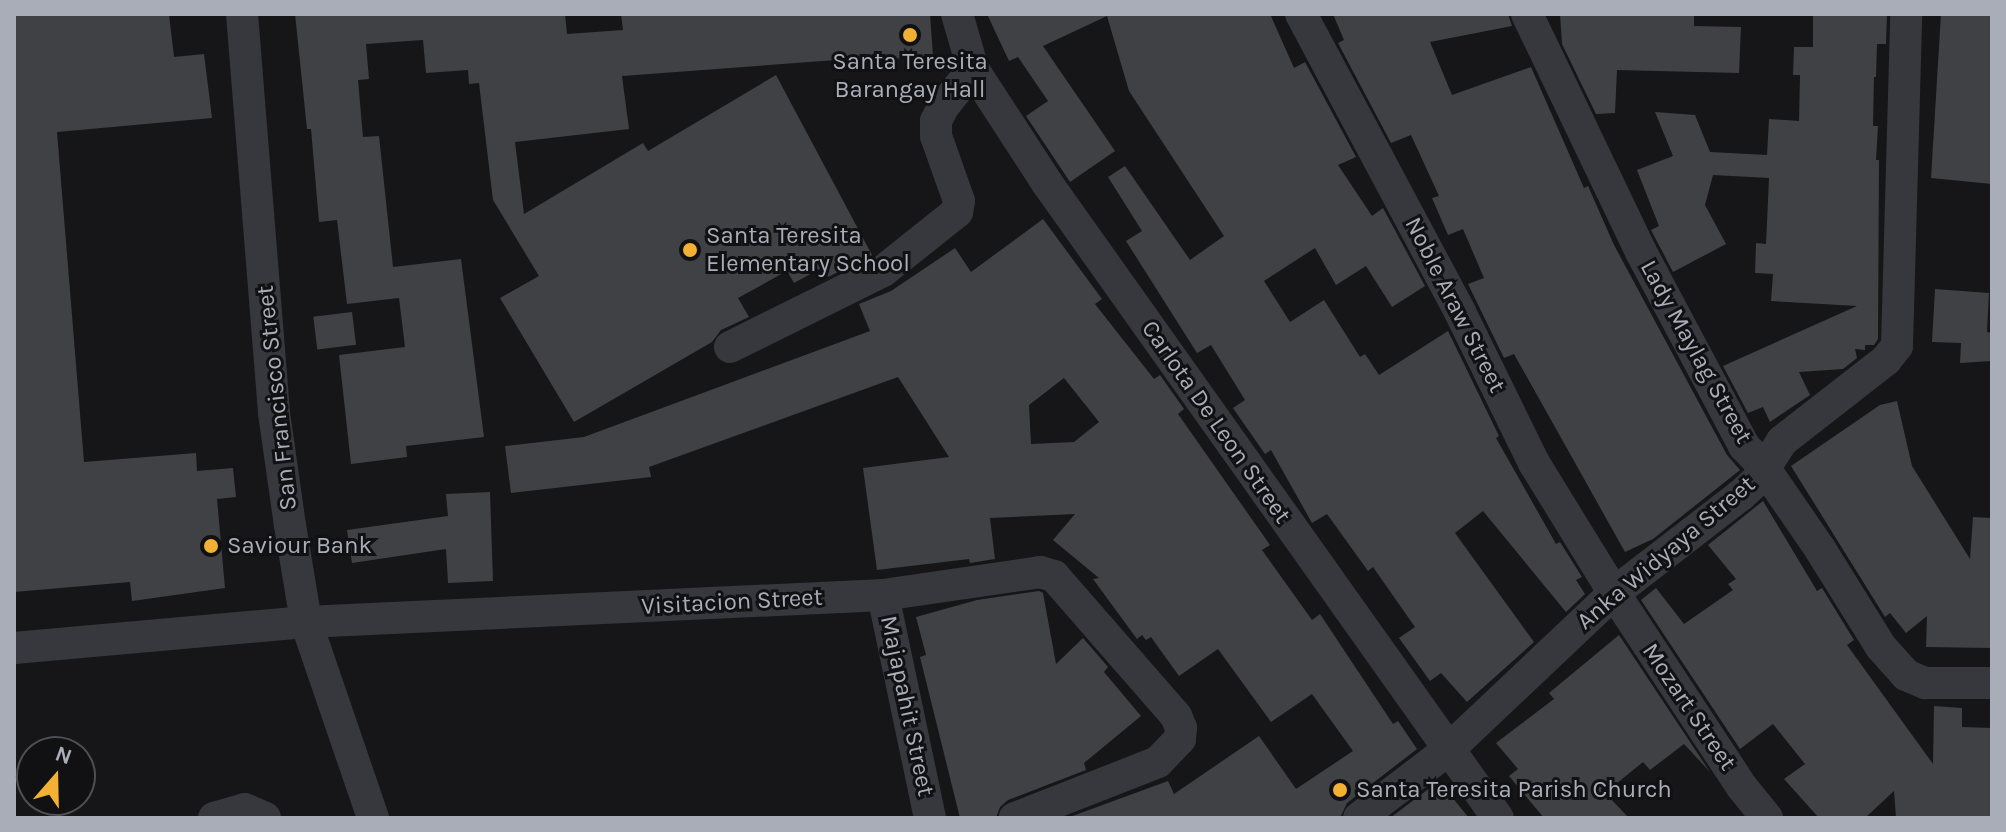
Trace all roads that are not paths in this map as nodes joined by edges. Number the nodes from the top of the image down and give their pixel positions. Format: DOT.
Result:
graph roads {
  1 [pos="242,14"];
  2 [pos="957,14"];
  3 [pos="1301,14"];
  4 [pos="1527,14"];
  5 [pos="1906,14"];
  6 [pos="973,69"];
  7 [pos="730,347"];
  8 [pos="1763,466"];
  9 [pos="1614,593"];
  10 [pos="883,595"];
  11 [pos="306,622"];
  12 [pos="14,648"];
  13 [pos="1992,683"];
  14 [pos="1448,750"];
  15 [pos="214,818"];
  16 [pos="265,818"];
  17 [pos="373,818"];
  18 [pos="930,818"];
  19 [pos="1015,818"];
  20 [pos="1359,818"];
  21 [pos="1498,818"];
  22 [pos="1767,818"];
  1 -- 11 [label="street, San Francisco Street"];
  2 -- 6 [label="street, Carlota De Leon Street"];
  3 -- 9 [label="street, Noble Araw Street"];
  4 -- 8 [label="street, Lady Maylag Street"];
  5 -- 8 [label="street, Anka Widyaya Street"];
  6 -- 7 [label="street"];
  6 -- 14 [label="street, Carlota De Leon Street"];
  8 -- 9 [label="street, Anka Widyaya Street"];
  8 -- 13 [label="street, Lady Maylag Street"];
  9 -- 14 [label="street, Anka Widyaya Street"];
  9 -- 22 [label="street, Mozart Street"];
  10 -- 11 [label="street, Visitacion Street"];
  10 -- 18 [label="street, Majapahit Street"];
  10 -- 19 [label="street, Visitacion Street"];
  11 -- 12 [label="street, Visitacion Street"];
  11 -- 17 [label="street, San Francisco Street"];
  14 -- 20 [label="street, Anka Widyaya Street"];
  14 -- 21 [label="street, Carlota De Leon Street"];
  15 -- 16 [label="street"];
}
